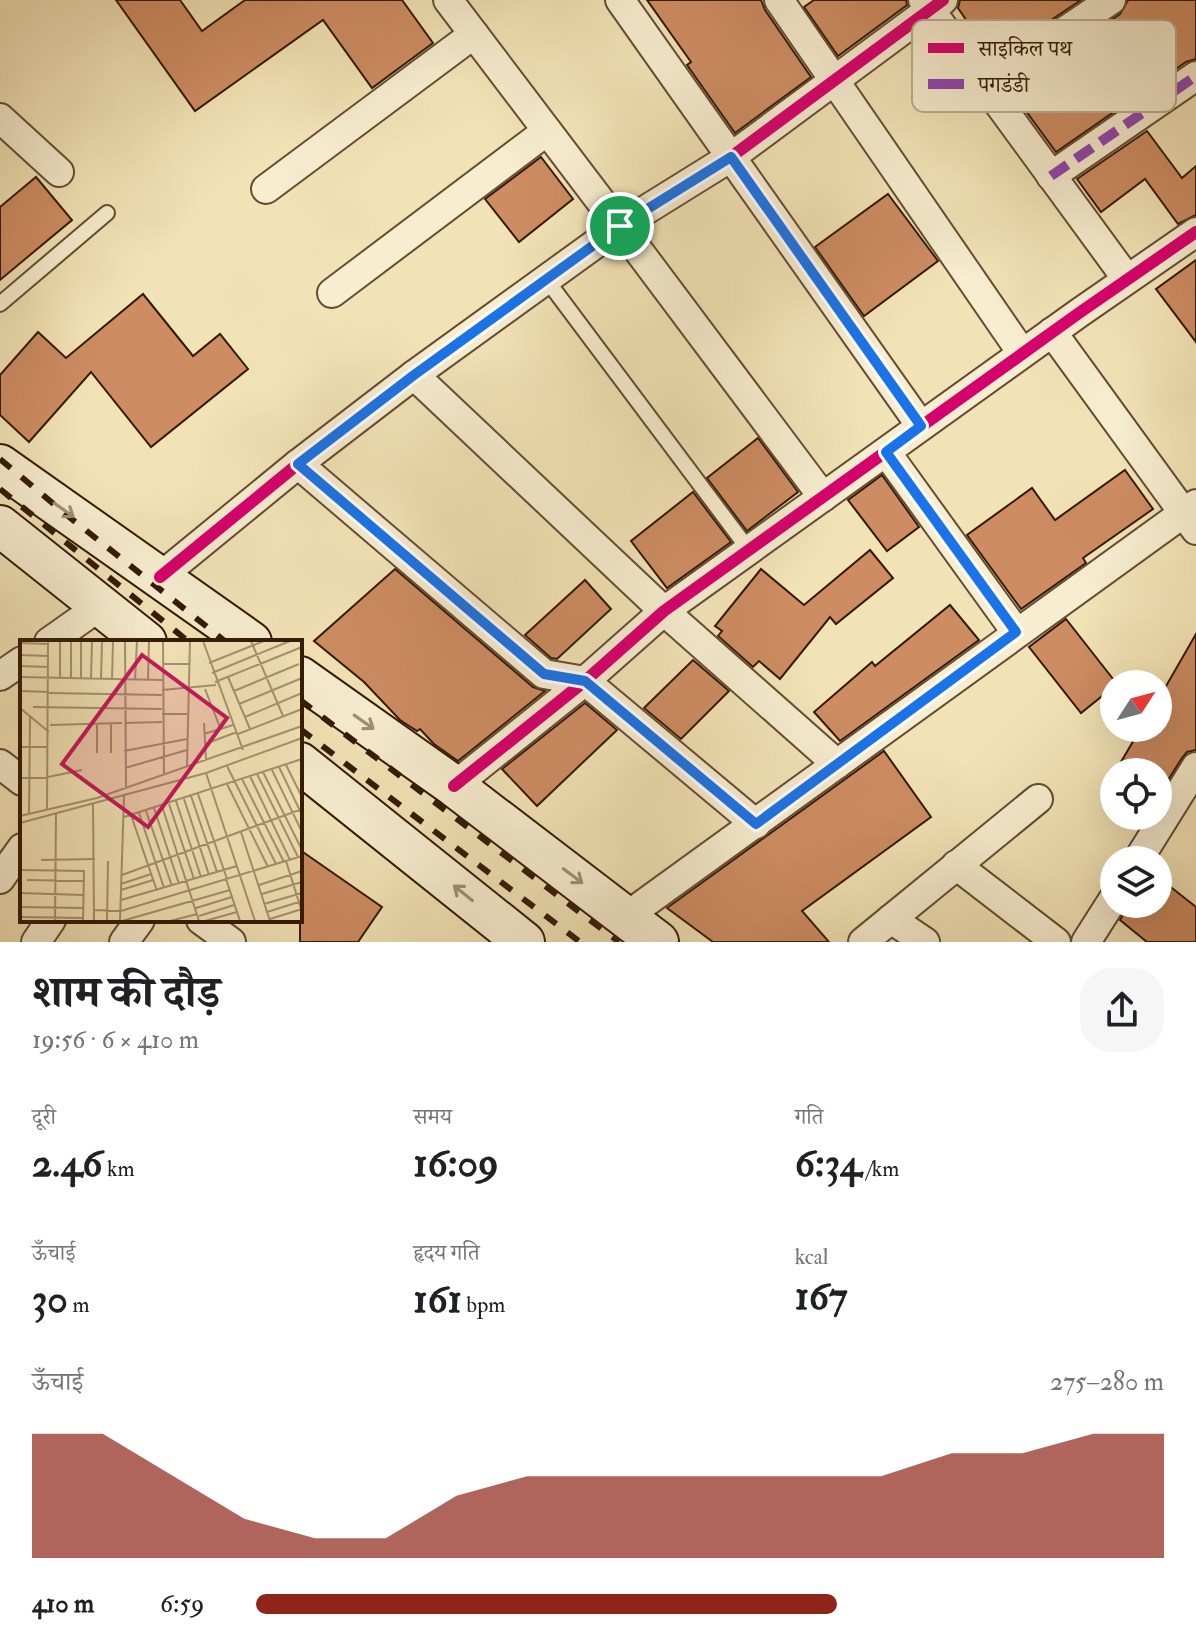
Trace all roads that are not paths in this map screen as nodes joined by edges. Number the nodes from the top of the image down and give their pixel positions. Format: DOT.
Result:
graph roads {
  1 [pos="448,0"];
  2 [pos="620,0"];
  3 [pos="779,0"];
  4 [pos="1111,0"];
  5 [pos="932,3"];
  6 [pos="943,20"];
  7 [pos="1081,20"];
  8 [pos="474,34"];
  9 [pos="1196,76"];
  10 [pos="835,79"];
  11 [pos="1176,90"];
  12 [pos="1005,112"];
  13 [pos="1144,112"];
  14 [pos="0,118"];
  15 [pos="547,131"];
  16 [pos="731,157"];
  17 [pos="59,172"];
  18 [pos="1051,176"];
  19 [pos="266,189"];
  20 [pos="107,213"];
  21 [pos="616,220"];
  22 [pos="1196,232"];
  23 [pos="546,279"];
  24 [pos="1127,279"];
  25 [pos="332,293"];
  26 [pos="0,304"];
  27 [pos="1052,332"];
  28 [pos="1022,353"];
  29 [pos="414,375"];
  30 [pos="921,426"];
  31 [pos="886,452"];
  32 [pos="298,464"];
  33 [pos="0,465"];
  34 [pos="823,497"];
  35 [pos="1192,516"];
  36 [pos="0,526"];
  37 [pos="749,550"];
  38 [pos="160,577"];
  39 [pos="100,606"];
  40 [pos="664,611"];
  41 [pos="1016,632"];
  42 [pos="52,640"];
  43 [pos="143,640"];
  44 [pos="248,640"];
  45 [pos="20,662"];
  46 [pos="0,676"];
  47 [pos="302,678"];
  48 [pos="585,681"];
  49 [pos="0,764"];
  50 [pos="837,764"];
  51 [pos="302,765"];
  52 [pos="1196,767"];
  53 [pos="20,779"];
  54 [pos="454,786"];
  55 [pos="1038,799"];
  56 [pos="756,824"];
  57 [pos="1147,846"];
  58 [pos="20,851"];
  59 [pos="956,865"];
  60 [pos="0,879"];
  61 [pos="627,916"];
  62 [pos="1101,918"];
  63 [pos="891,919"];
  64 [pos="50,922"];
  65 [pos="139,922"];
  66 [pos="36,942"];
  67 [pos="124,942"];
  68 [pos="524,942"];
  69 [pos="658,942"];
  70 [pos="863,942"];
  71 [pos="925,942"];
  72 [pos="1056,942"];
  73 [pos="1086,942"];
  1 -- 8 [label="street"];
  2 -- 16 [label="street"];
  3 -- 10 [label="street"];
  4 -- 7 [label="street"];
  5 -- 6 [label="street"];
  5 -- 10 [label="street"];
  8 -- 15 [label="street"];
  8 -- 19 [label="street"];
  9 -- 11 [label="street"];
  10 -- 16 [label="street"];
  10 -- 28 [label="street"];
  12 -- 18 [label="street"];
  13 -- 18 [label="street"];
  14 -- 17 [label="street"];
  15 -- 21 [label="street"];
  15 -- 25 [label="street"];
  16 -- 21 [label="street"];
  16 -- 30 [label="street"];
  18 -- 24 [label="street"];
  20 -- 26 [label="lane"];
  21 -- 23 [label="street"];
  21 -- 34 [label="street"];
  22 -- 24 [label="street"];
  23 -- 29 [label="street"];
  23 -- 37 [label="lane"];
  24 -- 27 [label="street"];
  27 -- 28 [label="street"];
  27 -- 35 [label="street"];
  28 -- 30 [label="street"];
  29 -- 32 [label="street"];
  29 -- 40 [label="street"];
  30 -- 31 [label="street"];
  31 -- 34 [label="street"];
  31 -- 41 [label="street"];
  32 -- 38 [label="street"];
  32 -- 48 [label="street"];
  33 -- 38 [label="main road, one-way"];
  34 -- 37 [label="street"];
  35 -- 41 [label="street"];
  36 -- 39 [label="main road"];
  37 -- 40 [label="street"];
  38 -- 44 [label="main road"];
  39 -- 42 [label="street"];
  39 -- 43 [label="main road"];
  40 -- 48 [label="street"];
  40 -- 50 [label="street"];
  41 -- 50 [label="street"];
  45 -- 46 [label="street"];
  47 -- 54 [label="main road, one-way"];
  48 -- 54 [label="street"];
  48 -- 56 [label="street"];
  49 -- 53 [label="street"];
  50 -- 56 [label="street"];
  68 -- 51 [label="main road, one-way"];
  52 -- 57 [label="street"];
  54 -- 61 [label="main road, one-way"];
  55 -- 59 [label="street"];
  56 -- 61 [label="street"];
  58 -- 60 [label="street"];
  59 -- 63 [label="street"];
  59 -- 72 [label="street"];
  61 -- 69 [label="main road"];
  62 -- 73 [label="street"];
  63 -- 70 [label="street"];
  63 -- 71 [label="street"];
  64 -- 66 [label="street"];
  65 -- 67 [label="street"];
}
